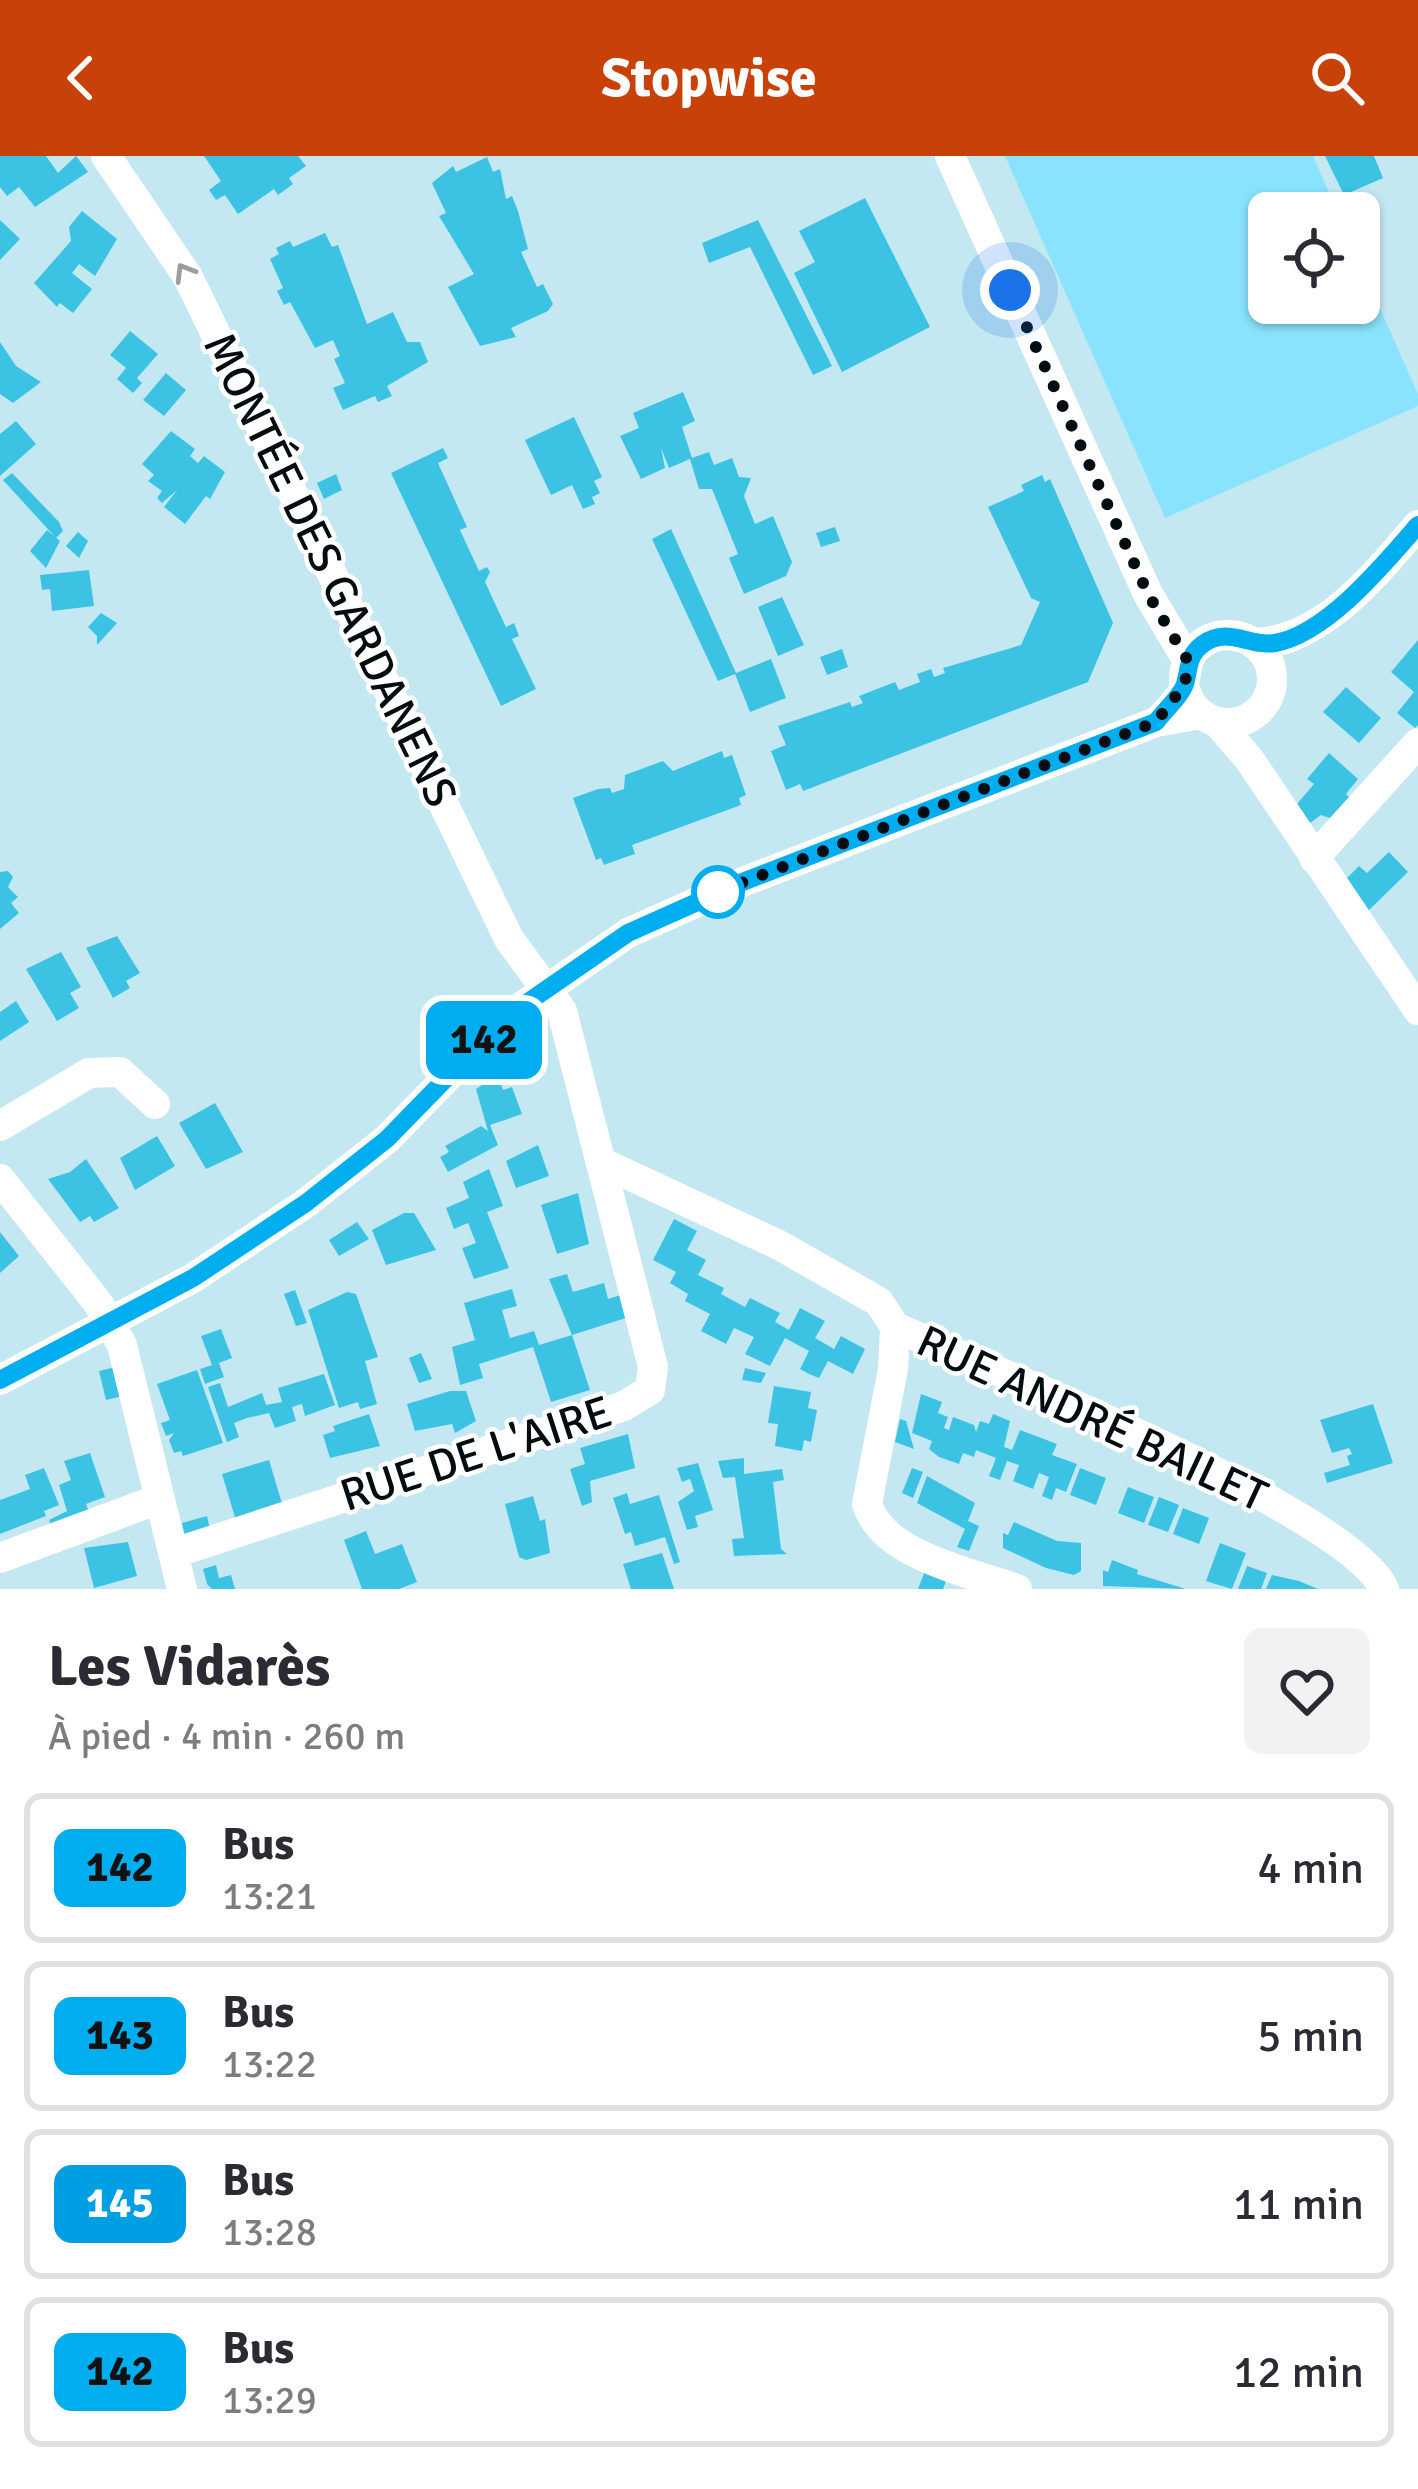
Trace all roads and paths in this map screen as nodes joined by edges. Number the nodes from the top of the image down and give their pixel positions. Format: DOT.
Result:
graph roads {
  1 [pos="106,156"];
  2 [pos="950,156"];
  3 [pos="1418,525"];
  4 [pos="1418,550"];
  5 [pos="1253,643"];
  6 [pos="1186,672"];
  7 [pos="1272,678"];
  8 [pos="1209,718"];
  9 [pos="1250,718"];
  10 [pos="1156,722"];
  11 [pos="1418,743"];
  12 [pos="1249,759"];
  13 [pos="1314,858"];
  14 [pos="546,988"];
  15 [pos="1418,1010"];
  16 [pos="155,1104"];
  17 [pos="0,1126"];
  18 [pos="601,1162"];
  19 [pos="0,1179"];
  20 [pos="110,1323"];
  21 [pos="895,1327"];
  22 [pos="0,1381"];
  23 [pos="159,1499"];
  24 [pos="174,1553"];
  25 [pos="0,1558"];
  26 [pos="182,1589"];
  27 [pos="1017,1589"];
  28 [pos="1384,1589"];
  14 -- 1 [label="street, MONTÉE DES GARDANENS, one-way"];
  2 -- 6 [label="street"];
  3 -- 5 [label="street"];
  4 -- 7 [label="street"];
  5 -- 6 [label="street"];
  5 -- 7 [label="street"];
  6 -- 8 [label="street"];
  6 -- 10 [label="street"];
  7 -- 9 [label="street"];
  8 -- 9 [label="street"];
  8 -- 10 [label="street"];
  8 -- 12 [label="street"];
  9 -- 12 [label="street"];
  10 -- 14 [label="street"];
  11 -- 13 [label="street"];
  12 -- 13 [label="street"];
  13 -- 15 [label="street"];
  14 -- 18 [label="street, RUE DE L'AIRE"];
  14 -- 20 [label="street"];
  16 -- 17 [label="street"];
  18 -- 21 [label="street, RUE ANDRÉ BAILET"];
  18 -- 24 [label="street, RUE DE L'AIRE"];
  19 -- 20 [label="street"];
  20 -- 22 [label="street"];
  20 -- 23 [label="street"];
  21 -- 27 [label="street"];
  21 -- 28 [label="street, RUE ANDRÉ BAILET"];
  23 -- 24 [label="street"];
  23 -- 25 [label="street"];
  24 -- 26 [label="street"];
}
